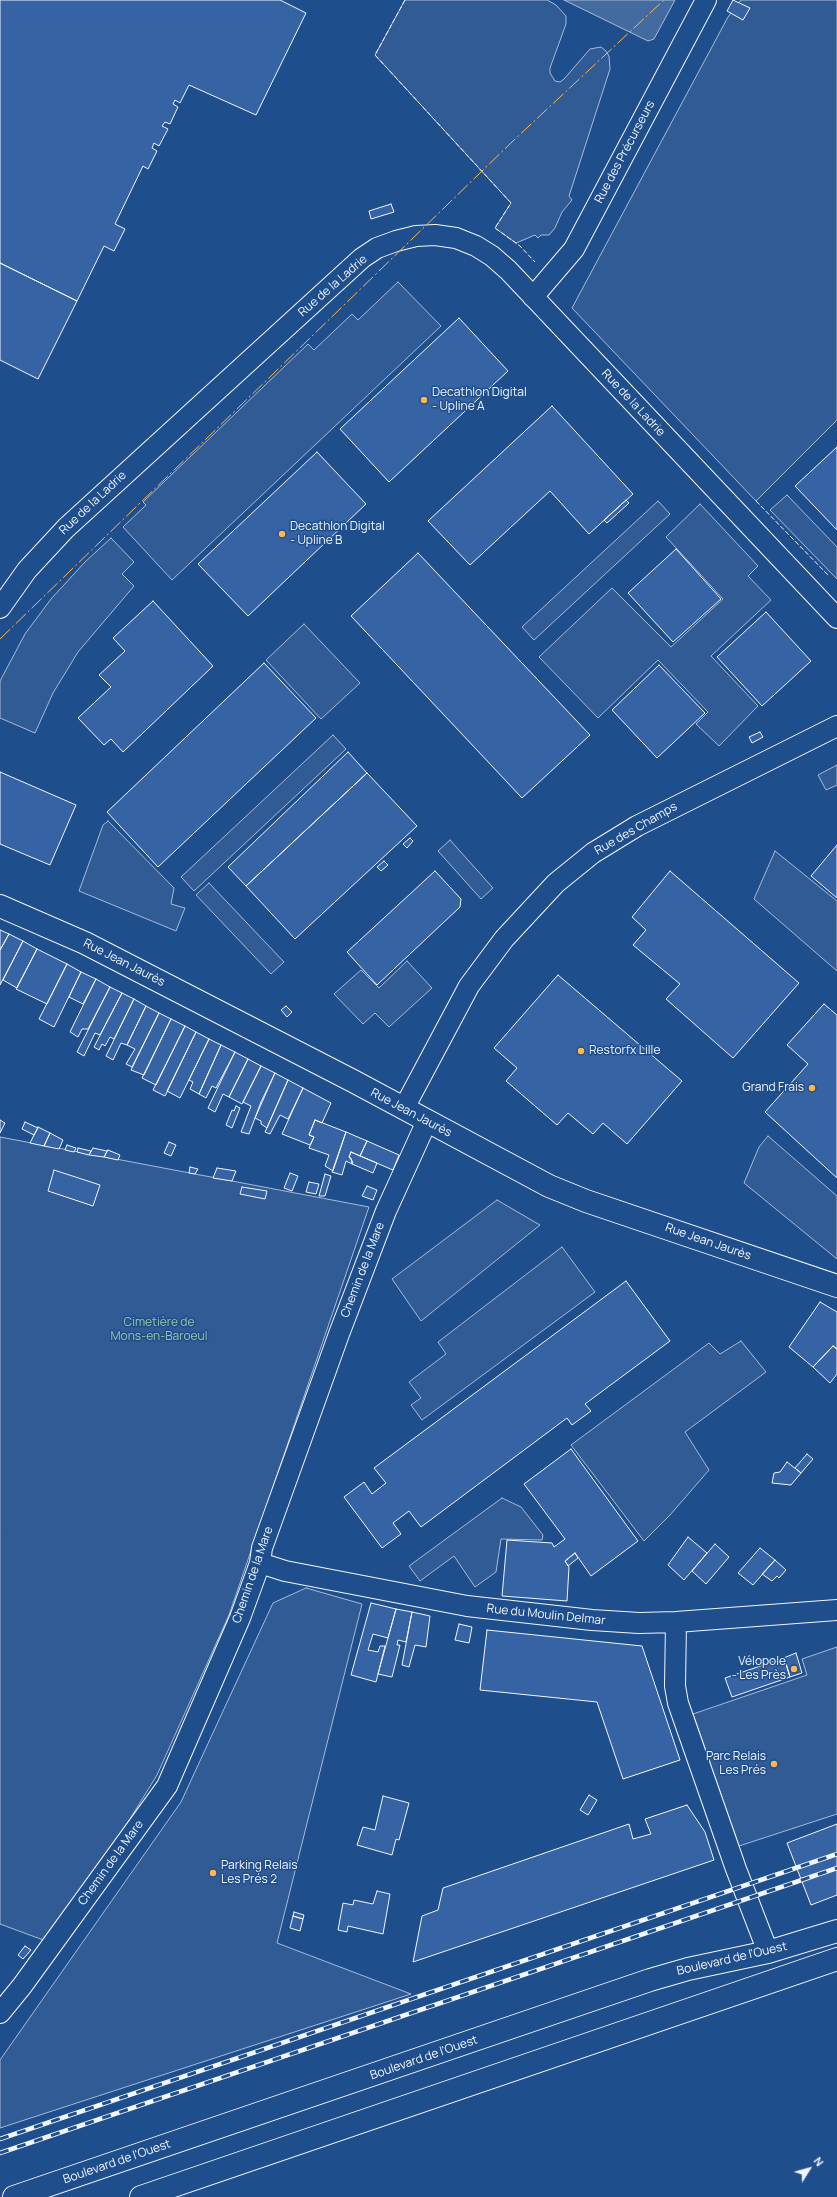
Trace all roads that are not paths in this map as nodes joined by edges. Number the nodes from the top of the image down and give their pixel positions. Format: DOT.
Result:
graph roads {
  1 [pos="706,0"];
  2 [pos="533,297"];
  3 [pos="0,608"];
  4 [pos="837,618"];
  5 [pos="837,726"];
  6 [pos="0,906"];
  7 [pos="404,1108"];
  8 [pos="427,1121"];
  9 [pos="837,1286"];
  10 [pos="260,1563"];
  11 [pos="837,1610"];
  12 [pos="676,1622"];
  13 [pos="837,1931"];
  14 [pos="768,1952"];
  15 [pos="837,1959"];
  16 [pos="0,2013"];
  17 [pos="14,2197"];
  18 [pos="141,2197"];
  1 -- 2 [label="street, Rue des Précurseurs"];
  2 -- 3 [label="street, Rue de la Ladrie"];
  2 -- 4 [label="street, Rue de la Ladrie"];
  5 -- 7 [label="street, Rue des Champs"];
  6 -- 7 [label="main road, Rue Jean Jaurès"];
  7 -- 8 [label="main road, Rue Jean Jaurès"];
  8 -- 9 [label="main road, Rue Jean Jaurès"];
  8 -- 10 [label="street, Chemin de la Mare"];
  10 -- 12 [label="street, Rue du Moulin Delmar"];
  10 -- 16 [label="street, Chemin de la Mare"];
  11 -- 12 [label="street, Rue du Moulin Delmar"];
  12 -- 14 [label="street"];
  13 -- 14 [label="main road, Boulevard de l'Ouest"];
  14 -- 17 [label="main road, Boulevard de l'Ouest"];
  15 -- 18 [label="main road"];
}
